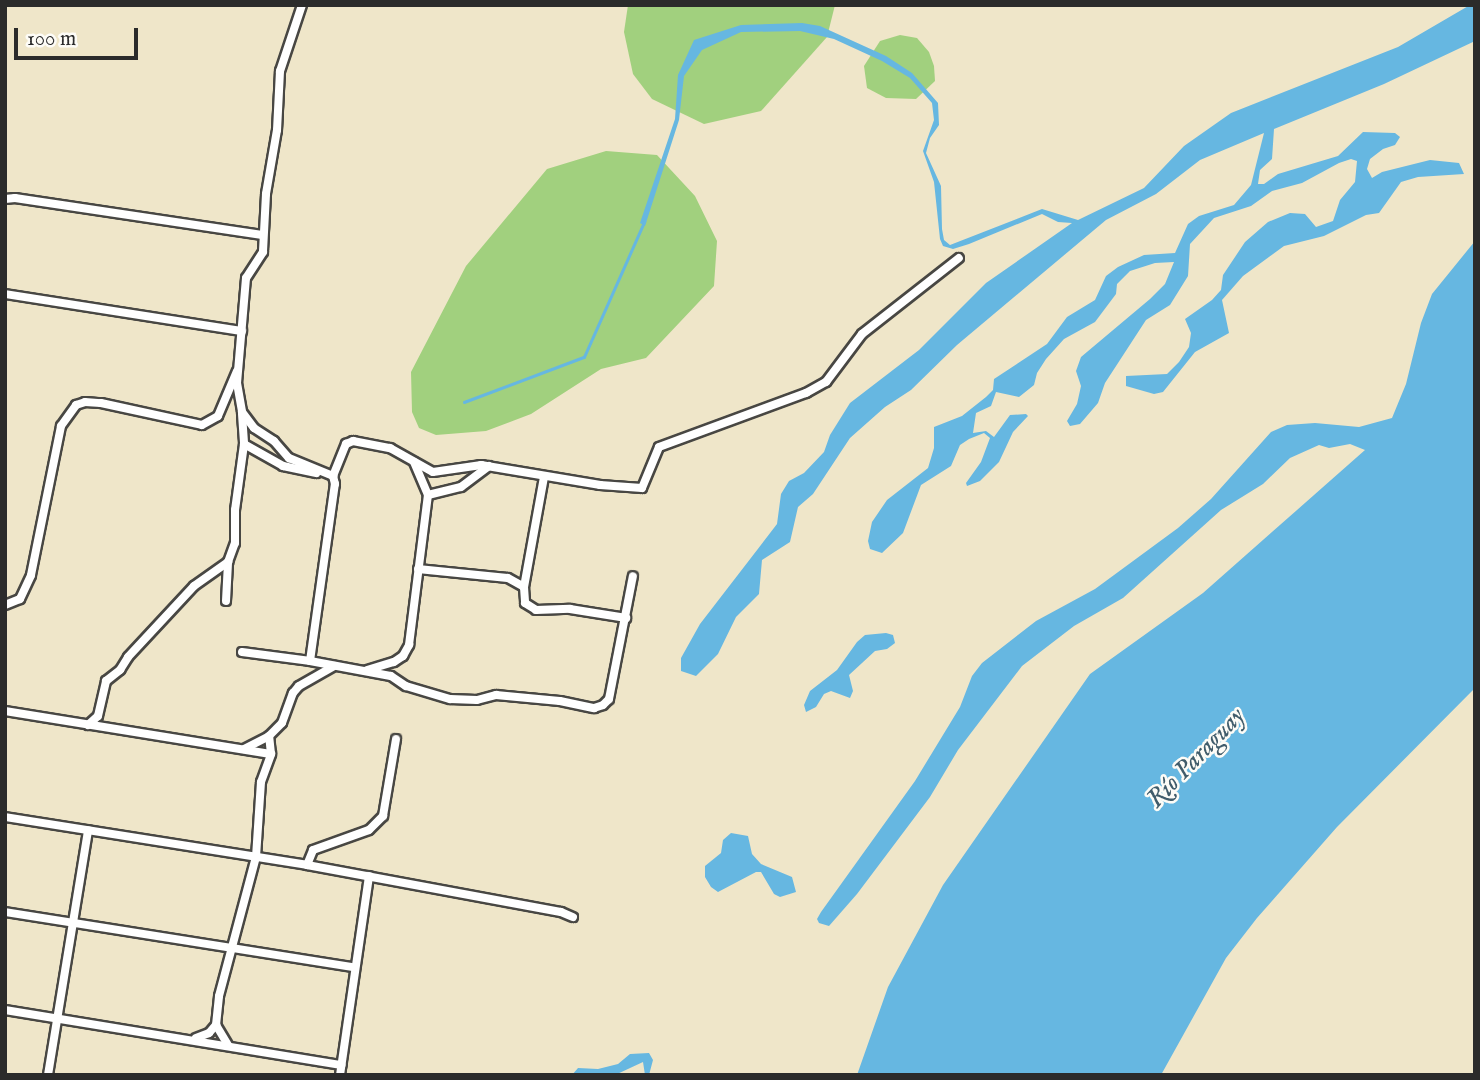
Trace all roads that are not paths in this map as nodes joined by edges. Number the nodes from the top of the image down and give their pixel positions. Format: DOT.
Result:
graph roads {
  1 [pos="302,5"];
  2 [pos="5,199"];
  3 [pos="262,235"];
  4 [pos="959,258"];
  5 [pos="5,294"];
  6 [pos="242,331"];
  7 [pos="238,369"];
  8 [pos="242,412"];
  9 [pos="244,444"];
  10 [pos="413,461"];
  11 [pos="489,466"];
  12 [pos="333,476"];
  13 [pos="544,477"];
  14 [pos="428,495"];
  15 [pos="228,562"];
  16 [pos="418,569"];
  17 [pos="633,576"];
  18 [pos="524,587"];
  19 [pos="226,601"];
  20 [pos="5,604"];
  21 [pos="626,618"];
  22 [pos="242,652"];
  23 [pos="310,661"];
  24 [pos="334,666"];
  25 [pos="357,671"];
  26 [pos="5,712"];
  27 [pos="88,725"];
  28 [pos="269,736"];
  29 [pos="396,738"];
  30 [pos="242,749"];
  31 [pos="271,754"];
  32 [pos="5,817"];
  33 [pos="88,830"];
  34 [pos="256,857"];
  35 [pos="307,865"];
  36 [pos="369,876"];
  37 [pos="5,912"];
  38 [pos="573,917"];
  39 [pos="71,923"];
  40 [pos="231,948"];
  41 [pos="354,968"];
  42 [pos="5,1010"];
  43 [pos="55,1017"];
  44 [pos="216,1025"];
  45 [pos="192,1040"];
  46 [pos="228,1045"];
  47 [pos="341,1070"];
  48 [pos="48,1075"];
  1 -- 3 [label="street"];
  2 -- 3 [label="street"];
  3 -- 6 [label="street"];
  4 -- 13 [label="street"];
  5 -- 6 [label="street"];
  6 -- 7 [label="street"];
  7 -- 8 [label="street"];
  7 -- 20 [label="street"];
  8 -- 9 [label="street"];
  8 -- 12 [label="street"];
  9 -- 12 [label="street"];
  9 -- 15 [label="street"];
  10 -- 11 [label="street"];
  10 -- 12 [label="street"];
  10 -- 14 [label="street"];
  11 -- 13 [label="street"];
  11 -- 14 [label="street"];
  12 -- 23 [label="street"];
  13 -- 18 [label="street"];
  14 -- 16 [label="street"];
  15 -- 19 [label="street"];
  15 -- 27 [label="street"];
  16 -- 18 [label="street"];
  16 -- 25 [label="street"];
  17 -- 21 [label="street"];
  18 -- 21 [label="street"];
  21 -- 25 [label="street"];
  22 -- 23 [label="street"];
  23 -- 24 [label="street"];
  24 -- 25 [label="street"];
  24 -- 28 [label="street"];
  26 -- 27 [label="street"];
  27 -- 30 [label="street"];
  28 -- 30 [label="street"];
  28 -- 31 [label="street"];
  29 -- 35 [label="street"];
  30 -- 31 [label="street"];
  31 -- 34 [label="street"];
  32 -- 33 [label="street"];
  33 -- 34 [label="street"];
  33 -- 39 [label="street"];
  34 -- 35 [label="street"];
  34 -- 40 [label="street"];
  35 -- 36 [label="street"];
  36 -- 38 [label="street"];
  36 -- 41 [label="street"];
  37 -- 39 [label="street"];
  39 -- 40 [label="street"];
  39 -- 43 [label="street"];
  40 -- 41 [label="street"];
  40 -- 44 [label="street"];
  41 -- 47 [label="street"];
  42 -- 43 [label="street"];
  43 -- 45 [label="street"];
  43 -- 48 [label="street"];
  44 -- 45 [label="street"];
  44 -- 46 [label="street"];
  45 -- 46 [label="street"];
  46 -- 47 [label="street"];
}
